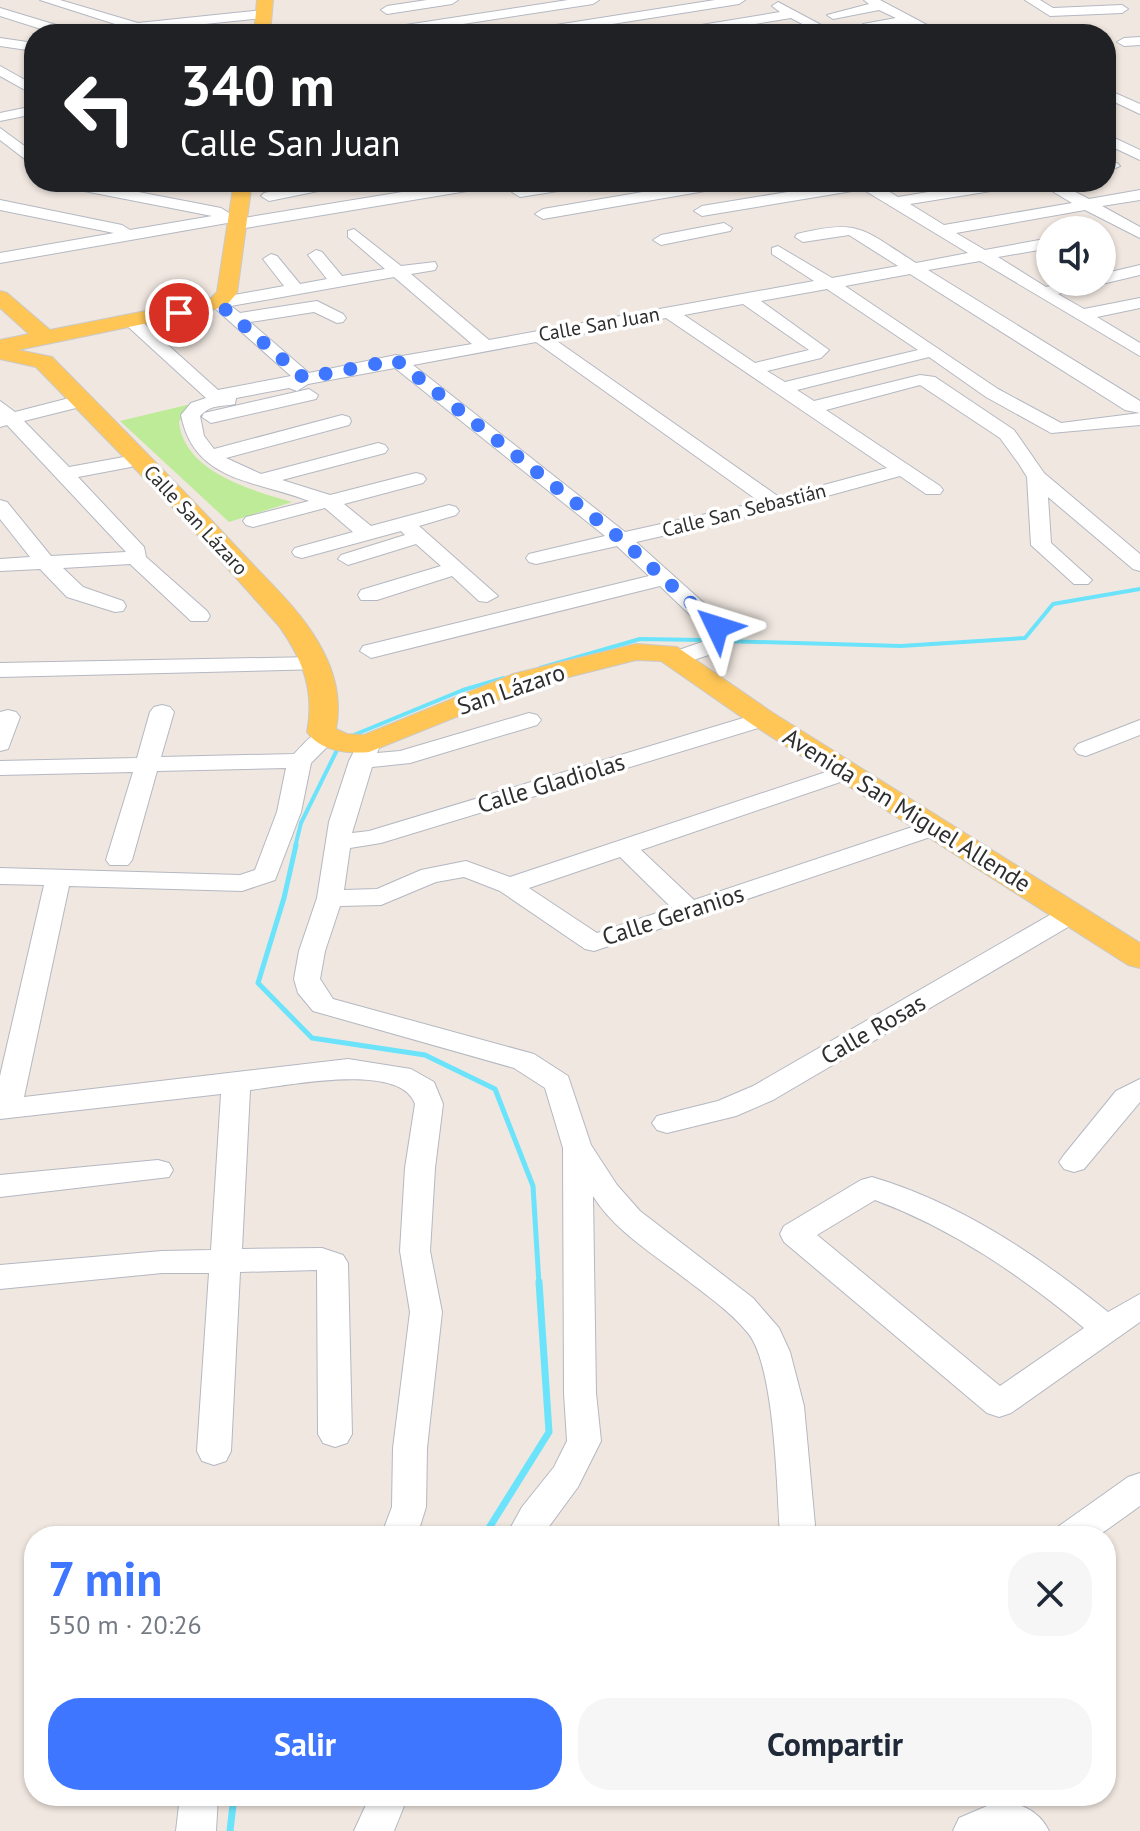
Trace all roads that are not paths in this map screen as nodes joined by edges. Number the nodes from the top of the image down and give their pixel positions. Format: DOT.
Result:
graph roads {
  1 [pos="46,0"];
  2 [pos="251,0"];
  3 [pos="372,0"];
  4 [pos="452,0"];
  5 [pos="479,0"];
  6 [pos="593,0"];
  7 [pos="617,0"];
  8 [pos="739,0"];
  9 [pos="767,0"];
  10 [pos="1031,0"];
  11 [pos="875,3"];
  12 [pos="1117,5"];
  13 [pos="387,10"];
  14 [pos="141,12"];
  15 [pos="0,14"];
  16 [pos="502,14"];
  17 [pos="792,14"];
  18 [pos="644,15"];
  19 [pos="833,15"];
  20 [pos="101,16"];
  21 [pos="1134,19"];
  22 [pos="908,20"];
  23 [pos="258,21"];
  24 [pos="38,24"];
  25 [pos="127,24"];
  26 [pos="198,24"];
  27 [pos="407,24"];
  28 [pos="438,24"];
  29 [pos="516,24"];
  30 [pos="590,24"];
  31 [pos="659,24"];
  32 [pos="734,24"];
  33 [pos="812,24"];
  34 [pos="885,24"];
  35 [pos="915,24"];
  36 [pos="1140,41"];
  37 [pos="0,42"];
  38 [pos="1124,42"];
  39 [pos="24,46"];
  40 [pos="0,70"];
  41 [pos="24,85"];
  42 [pos="1116,98"];
  43 [pos="1140,110"];
  44 [pos="24,112"];
  45 [pos="0,117"];
  46 [pos="0,132"];
  47 [pos="1116,143"];
  48 [pos="24,152"];
  49 [pos="1138,154"];
  50 [pos="1137,188"];
  51 [pos="1116,190"];
  52 [pos="110,192"];
  53 [pos="242,192"];
  54 [pos="424,192"];
  55 [pos="644,192"];
  56 [pos="674,192"];
  57 [pos="807,192"];
  58 [pos="875,192"];
  59 [pos="956,192"];
  60 [pos="1064,192"];
  61 [pos="1099,192"];
  62 [pos="1070,195"];
  63 [pos="795,196"];
  64 [pos="897,202"];
  65 [pos="1087,204"];
  66 [pos="0,205"];
  67 [pos="702,211"];
  68 [pos="543,214"];
  69 [pos="238,220"];
  70 [pos="834,222"];
  71 [pos="1137,229"];
  72 [pos="944,230"];
  73 [pos="1116,232"];
  74 [pos="139,233"];
  75 [pos="354,234"];
  76 [pos="803,237"];
  77 [pos="661,240"];
  78 [pos="1036,246"];
  79 [pos="778,251"];
  80 [pos="316,255"];
  81 [pos="985,255"];
  82 [pos="0,258"];
  83 [pos="271,259"];
  84 [pos="429,266"];
  85 [pos="916,268"];
  86 [pos="1140,270"];
  87 [pos="396,273"];
  88 [pos="1116,276"];
  89 [pos="339,283"];
  90 [pos="828,283"];
  91 [pos="1036,287"];
  92 [pos="296,290"];
  93 [pos="1051,296"];
  94 [pos="0,297"];
  95 [pos="745,298"];
  96 [pos="218,303"];
  97 [pos="1140,303"];
  98 [pos="0,312"];
  99 [pos="668,312"];
  100 [pos="1082,315"];
  101 [pos="337,318"];
  102 [pos="236,319"];
  103 [pos="133,323"];
  104 [pos="537,335"];
  105 [pos="40,340"];
  106 [pos="484,345"];
  107 [pos="1136,345"];
  108 [pos="0,350"];
  109 [pos="934,351"];
  110 [pos="396,360"];
  111 [pos="751,369"];
  112 [pos="306,386"];
  113 [pos="781,389"];
  114 [pos="212,400"];
  115 [pos="81,401"];
  116 [pos="810,408"];
  117 [pos="1138,409"];
  118 [pos="3,416"];
  119 [pos="190,420"];
  120 [pos="342,421"];
  121 [pos="378,449"];
  122 [pos="211,456"];
  123 [pos="124,463"];
  124 [pos="905,469"];
  125 [pos="64,474"];
  126 [pos="1037,477"];
  127 [pos="416,479"];
  128 [pos="260,480"];
  129 [pos="933,490"];
  130 [pos="328,502"];
  131 [pos="776,504"];
  132 [pos="0,506"];
  133 [pos="449,511"];
  134 [pos="253,521"];
  135 [pos="412,530"];
  136 [pos="368,534"];
  137 [pos="621,539"];
  138 [pos="302,552"];
  139 [pos="135,558"];
  140 [pos="536,558"];
  141 [pos="348,559"];
  142 [pos="46,563"];
  143 [pos="0,565"];
  144 [pos="1140,565"];
  145 [pos="454,569"];
  146 [pos="665,578"];
  147 [pos="1081,580"];
  148 [pos="369,595"];
  149 [pos="487,596"];
  150 [pos="115,606"];
  151 [pos="199,616"];
  152 [pos="371,651"];
  153 [pos="678,658"];
  154 [pos="314,664"];
  155 [pos="0,670"];
  156 [pos="162,712"];
  157 [pos="8,717"];
  158 [pos="763,719"];
  159 [pos="529,720"];
  160 [pos="1140,727"];
  161 [pos="0,744"];
  162 [pos="347,745"];
  163 [pos="1086,749"];
  164 [pos="300,761"];
  165 [pos="144,766"];
  166 [pos="0,768"];
  167 [pos="847,772"];
  168 [pos="936,827"];
  169 [pos="339,842"];
  170 [pos="624,847"];
  171 [pos="119,860"];
  172 [pos="0,876"];
  173 [pos="58,878"];
  174 [pos="509,886"];
  175 [pos="330,898"];
  176 [pos="690,911"];
  177 [pos="1071,914"];
  178 [pos="1140,958"];
  179 [pos="236,1083"];
  180 [pos="1140,1089"];
  181 [pos="4,1108"];
  182 [pos="667,1123"];
  183 [pos="577,1146"];
  184 [pos="1074,1162"];
  185 [pos="158,1170"];
  186 [pos="0,1186"];
  187 [pos="225,1260"];
  188 [pos="0,1277"];
  189 [pos="1140,1306"];
  190 [pos="1107,1329"];
  191 [pos="335,1434"];
  192 [pos="214,1451"];
  193 [pos="1140,1487"];
  194 [pos="402,1526"];
  195 [pos="530,1526"];
  196 [pos="797,1526"];
  197 [pos="1085,1526"];
  198 [pos="198,1806"];
  199 [pos="385,1806"];
  200 [pos="196,1831"];
  201 [pos="374,1831"];
  202 [pos="973,1831"];
  203 [pos="1029,1831"];
  1 -- 20 [label="street"];
  2 -- 23 [label="street"];
  3 -- 13 [label="street"];
  4 -- 13 [label="street"];
  5 -- 16 [label="street"];
  6 -- 16 [label="street"];
  7 -- 18 [label="street"];
  8 -- 18 [label="street"];
  9 -- 17 [label="street"];
  10 -- 12 [label="street"];
  11 -- 19 [label="street"];
  11 -- 22 [label="street"];
  12 -- 21 [label="street"];
  13 -- 27 [label="street"];
  14 -- 20 [label="street"];
  15 -- 24 [label="street"];
  16 -- 28 [label="street"];
  16 -- 29 [label="street"];
  17 -- 32 [label="street"];
  17 -- 33 [label="street"];
  18 -- 30 [label="street"];
  18 -- 31 [label="street"];
  20 -- 25 [label="street"];
  22 -- 34 [label="street"];
  22 -- 35 [label="street"];
  23 -- 26 [label="street"];
  36 -- 38 [label="street"];
  37 -- 39 [label="street"];
  40 -- 41 [label="street"];
  42 -- 43 [label="street"];
  44 -- 45 [label="street"];
  46 -- 48 [label="street"];
  47 -- 49 [label="street"];
  50 -- 51 [label="street"];
  50 -- 65 [label="street"];
  52 -- 69 [label="street"];
  53 -- 69 [label="main road"];
  54 -- 69 [label="street"];
  55 -- 68 [label="street"];
  56 -- 67 [label="street"];
  57 -- 63 [label="street"];
  58 -- 64 [label="street"];
  59 -- 64 [label="street"];
  60 -- 62 [label="street"];
  61 -- 62 [label="street"];
  62 -- 65 [label="street"];
  63 -- 67 [label="street"];
  63 -- 70 [label="street"];
  64 -- 72 [label="street"];
  65 -- 71 [label="street"];
  65 -- 72 [label="street"];
  66 -- 74 [label="street"];
  67 -- 77 [label="street"];
  69 -- 74 [label="street"];
  69 -- 96 [label="main road"];
  71 -- 73 [label="street"];
  72 -- 81 [label="street"];
  74 -- 82 [label="street"];
  75 -- 87 [label="street"];
  76 -- 85 [label="street"];
  78 -- 81 [label="street, Calle San Juan"];
  79 -- 90 [label="street"];
  80 -- 89 [label="street"];
  81 -- 85 [label="street, Calle San Juan"];
  81 -- 91 [label="street"];
  83 -- 92 [label="street"];
  84 -- 87 [label="street"];
  85 -- 90 [label="street, Calle San Juan"];
  85 -- 117 [label="street"];
  86 -- 88 [label="street"];
  87 -- 89 [label="street"];
  87 -- 106 [label="street"];
  89 -- 92 [label="street"];
  90 -- 95 [label="street, Calle San Juan"];
  90 -- 109 [label="street"];
  92 -- 96 [label="street"];
  93 -- 100 [label="street"];
  94 -- 105 [label="main road"];
  95 -- 99 [label="street, Calle San Juan"];
  95 -- 111 [label="street"];
  96 -- 102 [label="street"];
  96 -- 103 [label="main road"];
  97 -- 100 [label="street"];
  98 -- 105 [label="main road"];
  99 -- 104 [label="street, Calle San Juan"];
  99 -- 111 [label="street"];
  100 -- 107 [label="street"];
  101 -- 102 [label="street"];
  102 -- 112 [label="street"];
  103 -- 105 [label="main road"];
  103 -- 114 [label="street"];
  104 -- 106 [label="street, Calle San Juan"];
  104 -- 131 [label="street"];
  105 -- 108 [label="main road"];
  106 -- 110 [label="street, Calle San Juan"];
  108 -- 115 [label="main road, Calle San Lázaro"];
  109 -- 113 [label="street"];
  109 -- 117 [label="street"];
  110 -- 112 [label="street, Calle San Juan"];
  110 -- 137 [label="street"];
  111 -- 113 [label="street"];
  112 -- 114 [label="street"];
  112 -- 119 [label="street, Calle San Juan"];
  113 -- 116 [label="street"];
  114 -- 119 [label="street"];
  115 -- 118 [label="street"];
  115 -- 154 [label="main road, Calle San Lázaro"];
  116 -- 124 [label="street"];
  116 -- 126 [label="street"];
  118 -- 125 [label="street"];
  119 -- 122 [label="street"];
  120 -- 122 [label="street"];
  121 -- 128 [label="street"];
  122 -- 128 [label="street"];
  123 -- 125 [label="street"];
  124 -- 129 [label="street"];
  124 -- 131 [label="street, Calle San Sebastián"];
  125 -- 139 [label="street"];
  126 -- 144 [label="street"];
  126 -- 147 [label="street"];
  127 -- 130 [label="street"];
  128 -- 130 [label="street"];
  130 -- 134 [label="street"];
  130 -- 136 [label="street"];
  131 -- 137 [label="street, Calle San Sebastián"];
  132 -- 142 [label="street"];
  133 -- 135 [label="street"];
  135 -- 136 [label="street"];
  135 -- 141 [label="street"];
  135 -- 145 [label="street"];
  136 -- 138 [label="street"];
  137 -- 140 [label="street, Calle San Sebastián"];
  137 -- 146 [label="street"];
  139 -- 142 [label="street"];
  139 -- 151 [label="street"];
  142 -- 143 [label="street"];
  142 -- 150 [label="street"];
  145 -- 148 [label="street"];
  145 -- 149 [label="street"];
  146 -- 152 [label="street"];
  146 -- 153 [label="street"];
  153 -- 158 [label="main road, Avenida San Miguel Allende"];
  153 -- 162 [label="main road, San Lázaro"];
  154 -- 155 [label="street"];
  154 -- 162 [label="main road, Calle San Lázaro"];
  156 -- 165 [label="street"];
  157 -- 161 [label="street"];
  158 -- 167 [label="main road, Avenida San Miguel Allende"];
  158 -- 169 [label="street, Calle Gladiolas"];
  159 -- 162 [label="street"];
  160 -- 163 [label="street"];
  162 -- 164 [label="street"];
  162 -- 169 [label="street"];
  164 -- 165 [label="street"];
  164 -- 173 [label="street"];
  165 -- 166 [label="street"];
  165 -- 171 [label="street"];
  167 -- 168 [label="main road, Avenida San Miguel Allende"];
  167 -- 170 [label="street"];
  168 -- 176 [label="street, Calle Geranios"];
  168 -- 177 [label="main road, Avenida San Miguel Allende"];
  169 -- 175 [label="street"];
  170 -- 174 [label="street"];
  170 -- 176 [label="street"];
  172 -- 173 [label="street"];
  173 -- 181 [label="street"];
  174 -- 175 [label="street, Calle Geranios"];
  174 -- 176 [label="street, Calle Geranios"];
  175 -- 183 [label="street"];
  177 -- 178 [label="main road, Avenida San Miguel Allende"];
  177 -- 182 [label="street, Calle Rosas"];
  179 -- 181 [label="street"];
  179 -- 187 [label="street"];
  179 -- 194 [label="street"];
  180 -- 184 [label="street"];
  183 -- 195 [label="street"];
  183 -- 196 [label="street"];
  185 -- 186 [label="street"];
  187 -- 188 [label="street"];
  187 -- 191 [label="street"];
  187 -- 192 [label="street"];
  189 -- 190 [label="street"];
  190 -- 190 [label="street"];
  193 -- 197 [label="street"];
  198 -- 200 [label="street"];
  199 -- 201 [label="street"];
  202 -- 203 [label="street"];
}
